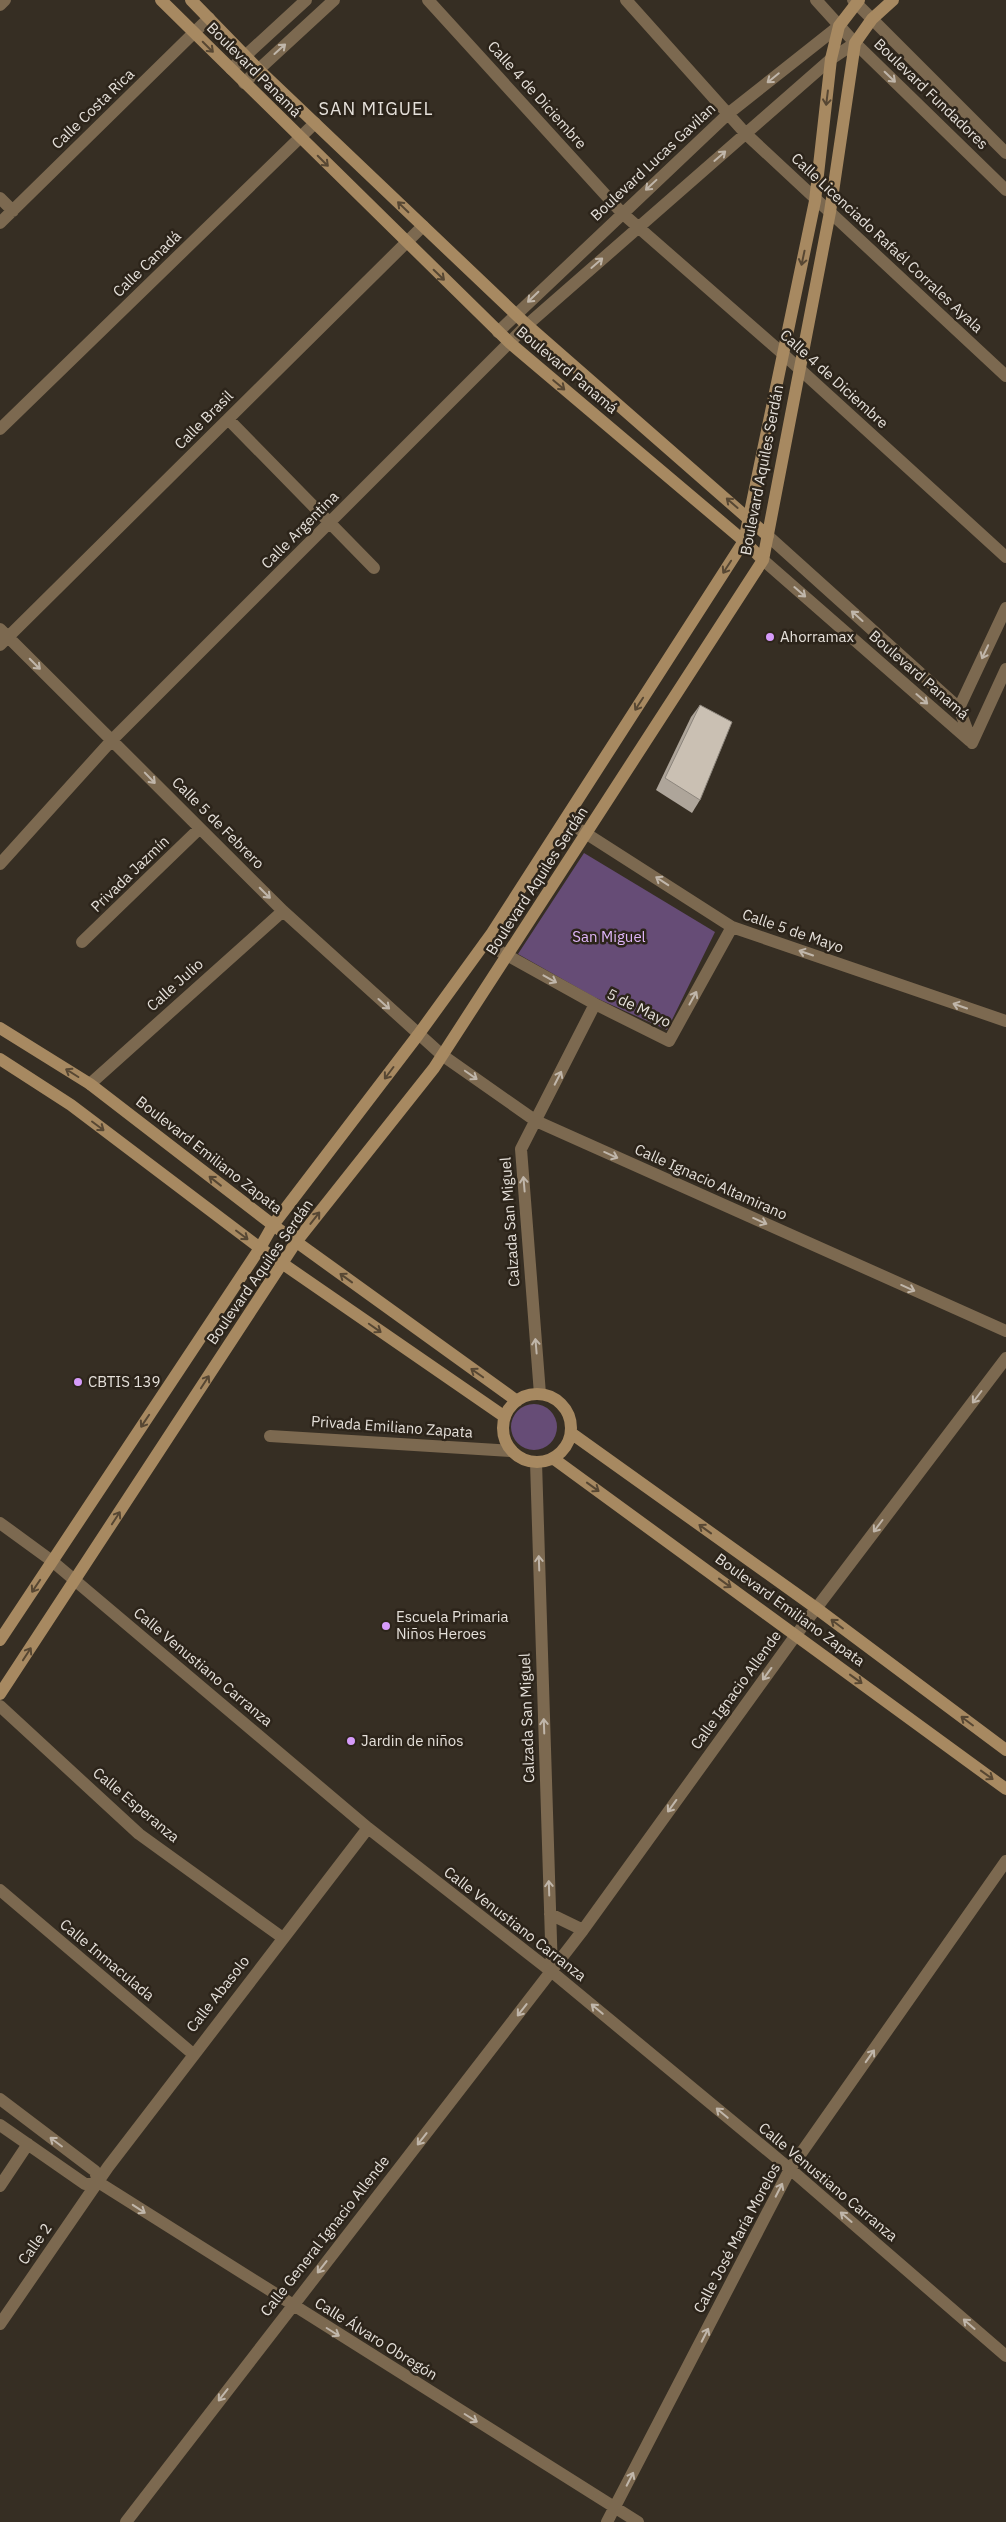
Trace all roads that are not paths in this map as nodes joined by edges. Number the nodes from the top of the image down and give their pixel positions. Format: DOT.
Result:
graph roads {
  1 [pos="5,0"];
  2 [pos="161,0"];
  3 [pos="191,0"];
  4 [pos="306,0"];
  5 [pos="334,0"];
  6 [pos="428,0"];
  7 [pos="626,0"];
  8 [pos="816,0"];
  9 [pos="893,0"];
  10 [pos="856,1"];
  11 [pos="0,5"];
  12 [pos="209,18"];
  13 [pos="872,19"];
  14 [pos="839,26"];
  15 [pos="194,33"];
  16 [pos="855,42"];
  17 [pos="246,55"];
  18 [pos="831,59"];
  19 [pos="231,69"];
  20 [pos="258,69"];
  21 [pos="244,83"];
  22 [pos="729,113"];
  23 [pos="315,123"];
  24 [pos="746,134"];
  25 [pos="300,139"];
  26 [pos="1006,152"];
  27 [pos="1006,190"];
  28 [pos="0,198"];
  29 [pos="815,201"];
  30 [pos="13,211"];
  31 [pos="622,212"];
  32 [pos="830,212"];
  33 [pos="0,224"];
  34 [pos="422,226"];
  35 [pos="638,227"];
  36 [pos="406,243"];
  37 [pos="516,314"];
  38 [pos="527,325"];
  39 [pos="498,332"];
  40 [pos="510,342"];
  41 [pos="782,353"];
  42 [pos="798,369"];
  43 [pos="1006,376"];
  44 [pos="228,419"];
  45 [pos="0,429"];
  46 [pos="748,518"];
  47 [pos="329,525"];
  48 [pos="768,536"];
  49 [pos="744,541"];
  50 [pos="1006,558"];
  51 [pos="763,560"];
  52 [pos="374,568"];
  53 [pos="1006,608"];
  54 [pos="2,637"];
  55 [pos="1006,669"];
  56 [pos="959,708"];
  57 [pos="112,740"];
  58 [pos="972,743"];
  59 [pos="565,820"];
  60 [pos="199,829"];
  61 [pos="587,833"];
  62 [pos="0,864"];
  63 [pos="283,911"];
  64 [pos="732,927"];
  65 [pos="82,942"];
  66 [pos="485,943"];
  67 [pos="507,956"];
  68 [pos="595,1004"];
  69 [pos="1006,1022"];
  70 [pos="0,1028"];
  71 [pos="418,1035"];
  72 [pos="442,1056"];
  73 [pos="0,1059"];
  74 [pos="90,1084"];
  75 [pos="536,1121"];
  76 [pos="273,1225"];
  77 [pos="296,1242"];
  78 [pos="260,1248"];
  79 [pos="282,1263"];
  80 [pos="1006,1331"];
  81 [pos="1006,1358"];
  82 [pos="540,1394"];
  83 [pos="518,1401"];
  84 [pos="505,1417"];
  85 [pos="571,1433"];
  86 [pos="270,1436"];
  87 [pos="512,1451"];
  88 [pos="554,1459"];
  89 [pos="536,1462"];
  90 [pos="0,1523"];
  91 [pos="52,1561"];
  92 [pos="75,1580"];
  93 [pos="816,1608"];
  94 [pos="796,1634"];
  95 [pos="0,1640"];
  96 [pos="0,1694"];
  97 [pos="0,1706"];
  98 [pos="1006,1750"];
  99 [pos="1006,1789"];
  100 [pos="368,1828"];
  101 [pos="1006,1861"];
  102 [pos="0,1890"];
  103 [pos="550,1914"];
  104 [pos="583,1930"];
  105 [pos="283,1938"];
  106 [pos="552,1972"];
  107 [pos="193,2054"];
  108 [pos="0,2099"];
  109 [pos="0,2125"];
  110 [pos="28,2144"];
  111 [pos="790,2169"];
  112 [pos="98,2182"];
  113 [pos="0,2186"];
  114 [pos="292,2306"];
  115 [pos="0,2324"];
  116 [pos="1006,2356"];
  117 [pos="615,2508"];
  118 [pos="126,2522"];
  119 [pos="607,2522"];
  120 [pos="638,2522"];
  1 -- 11 [label="street"];
  2 -- 15 [label="street, Boulevard Panamá"];
  3 -- 12 [label="street, Boulevard Panamá"];
  4 -- 17 [label="street"];
  20 -- 5 [label="street, one-way"];
  6 -- 31 [label="street, Calle 4 de Diciembre"];
  7 -- 22 [label="street"];
  8 -- 14 [label="street, Boulevard Fundadores"];
  9 -- 13 [label="street, Boulevard Aquiles Serdán"];
  10 -- 13 [label="street, Boulevard Fundadores"];
  10 -- 14 [label="street, Boulevard Aquiles Serdán"];
  12 -- 15 [label="street, Calle Costa Rica"];
  12 -- 17 [label="street, Boulevard Panamá"];
  13 -- 16 [label="street, Boulevard Aquiles Serdán"];
  13 -- 26 [label="street, Boulevard Fundadores"];
  14 -- 16 [label="street, Boulevard Fundadores"];
  14 -- 18 [label="street, Boulevard Aquiles Serdán"];
  14 -- 22 [label="street, Boulevard Lucas Gavilan, one-way"];
  15 -- 19 [label="street, Boulevard Panamá, one-way"];
  15 -- 30 [label="street, Calle Costa Rica"];
  16 -- 18 [label="street"];
  16 -- 27 [label="street, Boulevard Fundadores, one-way"];
  16 -- 32 [label="street, Boulevard Aquiles Serdán"];
  17 -- 19 [label="street"];
  17 -- 20 [label="street, Boulevard Panamá"];
  18 -- 24 [label="street"];
  18 -- 29 [label="street, Boulevard Aquiles Serdán, one-way"];
  19 -- 21 [label="street, Boulevard Panamá"];
  20 -- 21 [label="street"];
  20 -- 23 [label="street, Boulevard Panamá"];
  21 -- 25 [label="street, Boulevard Panamá"];
  22 -- 24 [label="street, Calle Licenciado Rafaél Corrales Ayala"];
  22 -- 31 [label="street, Boulevard Lucas Gavilan, one-way"];
  23 -- 25 [label="street, Calle Canadá"];
  34 -- 23 [label="street, Boulevard Panamá, one-way"];
  24 -- 29 [label="street, Calle Licenciado Rafaél Corrales Ayala"];
  35 -- 24 [label="street, one-way"];
  25 -- 36 [label="street, Boulevard Panamá, one-way"];
  25 -- 45 [label="street, Calle Canadá"];
  28 -- 30 [label="street"];
  29 -- 32 [label="street, Calle Licenciado Rafaél Corrales Ayala"];
  29 -- 41 [label="street, Boulevard Aquiles Serdán, one-way"];
  30 -- 33 [label="street, Calle Costa Rica"];
  31 -- 35 [label="street, Calle 4 de Diciembre"];
  31 -- 37 [label="street, Boulevard Lucas Gavilan, one-way"];
  32 -- 42 [label="street, Boulevard Aquiles Serdán"];
  32 -- 43 [label="street, Calle Licenciado Rafaél Corrales Ayala"];
  34 -- 36 [label="street, Calle Brasil"];
  34 -- 37 [label="street, Boulevard Panamá"];
  38 -- 35 [label="street, one-way"];
  35 -- 41 [label="street, Calle 4 de Diciembre"];
  36 -- 39 [label="street, Boulevard Panamá, one-way"];
  36 -- 44 [label="street, Calle Brasil"];
  37 -- 38 [label="street, Boulevard Panamá"];
  37 -- 39 [label="street, Boulevard Lucas Gavilan"];
  38 -- 40 [label="street"];
  46 -- 38 [label="street, Boulevard Panamá, one-way"];
  39 -- 40 [label="street, Boulevard Panamá"];
  40 -- 47 [label="street, Calle Argentina"];
  40 -- 49 [label="street, Boulevard Panamá, one-way"];
  41 -- 42 [label="street, Calle 4 de Diciembre"];
  41 -- 46 [label="street, Boulevard Aquiles Serdán"];
  42 -- 48 [label="street, Boulevard Aquiles Serdán"];
  42 -- 50 [label="street, Calle 4 de Diciembre"];
  44 -- 47 [label="street"];
  44 -- 54 [label="street, Calle Brasil"];
  46 -- 48 [label="street, Boulevard Panamá"];
  46 -- 49 [label="street, Boulevard Aquiles Serdán"];
  47 -- 52 [label="street"];
  47 -- 57 [label="street, Calle Argentina"];
  48 -- 51 [label="street, Boulevard Aquiles Serdán"];
  56 -- 48 [label="street, Boulevard Panamá, one-way"];
  49 -- 51 [label="street, Boulevard Panamá"];
  49 -- 59 [label="street, Boulevard Aquiles Serdán, one-way"];
  51 -- 58 [label="street, Boulevard Panamá, one-way"];
  51 -- 61 [label="street, Boulevard Aquiles Serdán"];
  53 -- 56 [label="street, one-way"];
  54 -- 57 [label="street, Calle 5 de Febrero, one-way"];
  55 -- 58 [label="street"];
  56 -- 58 [label="street"];
  57 -- 60 [label="street, Calle 5 de Febrero, one-way"];
  57 -- 62 [label="street, Calle Argentina"];
  59 -- 61 [label="street, Calle 5 de Mayo"];
  59 -- 66 [label="street, Boulevard Aquiles Serdán"];
  60 -- 63 [label="street, Calle 5 de Febrero, one-way"];
  60 -- 65 [label="street, Privada Jazmín"];
  64 -- 61 [label="street, Calle 5 de Mayo, one-way"];
  61 -- 67 [label="street, Boulevard Aquiles Serdán"];
  63 -- 71 [label="street, Calle 5 de Febrero, one-way"];
  63 -- 74 [label="street, Calle Julio"];
  68 -- 64 [label="street, 5 de Mayo, one-way"];
  69 -- 64 [label="street, Calle 5 de Mayo, one-way"];
  66 -- 67 [label="street, 5 de Mayo"];
  66 -- 71 [label="street, Boulevard Aquiles Serdán"];
  67 -- 68 [label="street, 5 de Mayo, one-way"];
  67 -- 72 [label="street, Boulevard Aquiles Serdán"];
  75 -- 68 [label="street, Calzada San Miguel, one-way"];
  74 -- 70 [label="street, Boulevard Emiliano Zapata, one-way"];
  71 -- 72 [label="street, Calle Ignacio Altamirano"];
  71 -- 76 [label="street, Boulevard Aquiles Serdán, one-way"];
  72 -- 75 [label="street, Calle Ignacio Altamirano, one-way"];
  77 -- 72 [label="street, Boulevard Aquiles Serdán, one-way"];
  73 -- 78 [label="street, one-way"];
  76 -- 74 [label="street, Boulevard Emiliano Zapata, one-way"];
  75 -- 80 [label="street, Calle Ignacio Altamirano, one-way"];
  82 -- 75 [label="street, Calzada San Miguel, one-way"];
  76 -- 77 [label="street, Boulevard Emiliano Zapata"];
  76 -- 78 [label="street, Boulevard Aquiles Serdán"];
  77 -- 79 [label="street, Boulevard Aquiles Serdán"];
  83 -- 77 [label="street, Boulevard Emiliano Zapata, one-way"];
  78 -- 79 [label="street"];
  78 -- 91 [label="street, Boulevard Aquiles Serdán, one-way"];
  79 -- 84 [label="street, one-way"];
  92 -- 79 [label="street, Boulevard Aquiles Serdán, one-way"];
  81 -- 93 [label="street, Calle Ignacio Allende, one-way"];
  82 -- 83 [label="street"];
  82 -- 85 [label="street"];
  83 -- 84 [label="street"];
  84 -- 87 [label="street"];
  85 -- 88 [label="street"];
  93 -- 85 [label="street, Boulevard Emiliano Zapata, one-way"];
  86 -- 87 [label="street, Privada Emiliano Zapata"];
  87 -- 89 [label="street"];
  88 -- 89 [label="street"];
  88 -- 94 [label="street, Boulevard Emiliano Zapata, one-way"];
  103 -- 89 [label="street, Calzada San Miguel, one-way"];
  90 -- 91 [label="street, Calle Venustiano Carranza"];
  91 -- 92 [label="street, Calle Venustiano Carranza"];
  91 -- 95 [label="street, Boulevard Aquiles Serdán, one-way"];
  96 -- 92 [label="street, Boulevard Aquiles Serdán, one-way"];
  92 -- 100 [label="street, Calle Venustiano Carranza"];
  93 -- 94 [label="street, Calle Ignacio Allende"];
  98 -- 93 [label="street, Boulevard Emiliano Zapata, one-way"];
  94 -- 99 [label="street, Boulevard Emiliano Zapata, one-way"];
  94 -- 104 [label="street, Calle Ignacio Allende, one-way"];
  97 -- 105 [label="street, Calle Esperanza"];
  100 -- 105 [label="street, Calle Abasolo"];
  100 -- 106 [label="street, Calle Venustiano Carranza"];
  111 -- 101 [label="street, Calle José María Morelos, one-way"];
  102 -- 107 [label="street, Calle Inmaculada"];
  103 -- 104 [label="street"];
  103 -- 106 [label="street, Calzada San Miguel"];
  104 -- 106 [label="street, Calle Ignacio Allende"];
  105 -- 107 [label="street, Calle Abasolo"];
  111 -- 106 [label="street, Calle Venustiano Carranza, one-way"];
  106 -- 114 [label="street, Calle General Ignacio Allende, one-way"];
  107 -- 112 [label="street, Calle Abasolo"];
  112 -- 108 [label="street, Calle Álvaro Obregón, one-way"];
  109 -- 110 [label="street, Calle Álvaro Obregón"];
  110 -- 112 [label="street, Calle Álvaro Obregón"];
  110 -- 113 [label="street"];
  116 -- 111 [label="street, Calle Venustiano Carranza, one-way"];
  117 -- 111 [label="street, Calle José María Morelos, one-way"];
  112 -- 114 [label="street, Calle Álvaro Obregón, one-way"];
  112 -- 115 [label="street, Calle 2"];
  114 -- 117 [label="street, Calle Álvaro Obregón, one-way"];
  114 -- 118 [label="street, Calle General Ignacio Allende, one-way"];
  117 -- 119 [label="street, Calle José María Morelos"];
  117 -- 120 [label="street, Calle Álvaro Obregón"];
}
